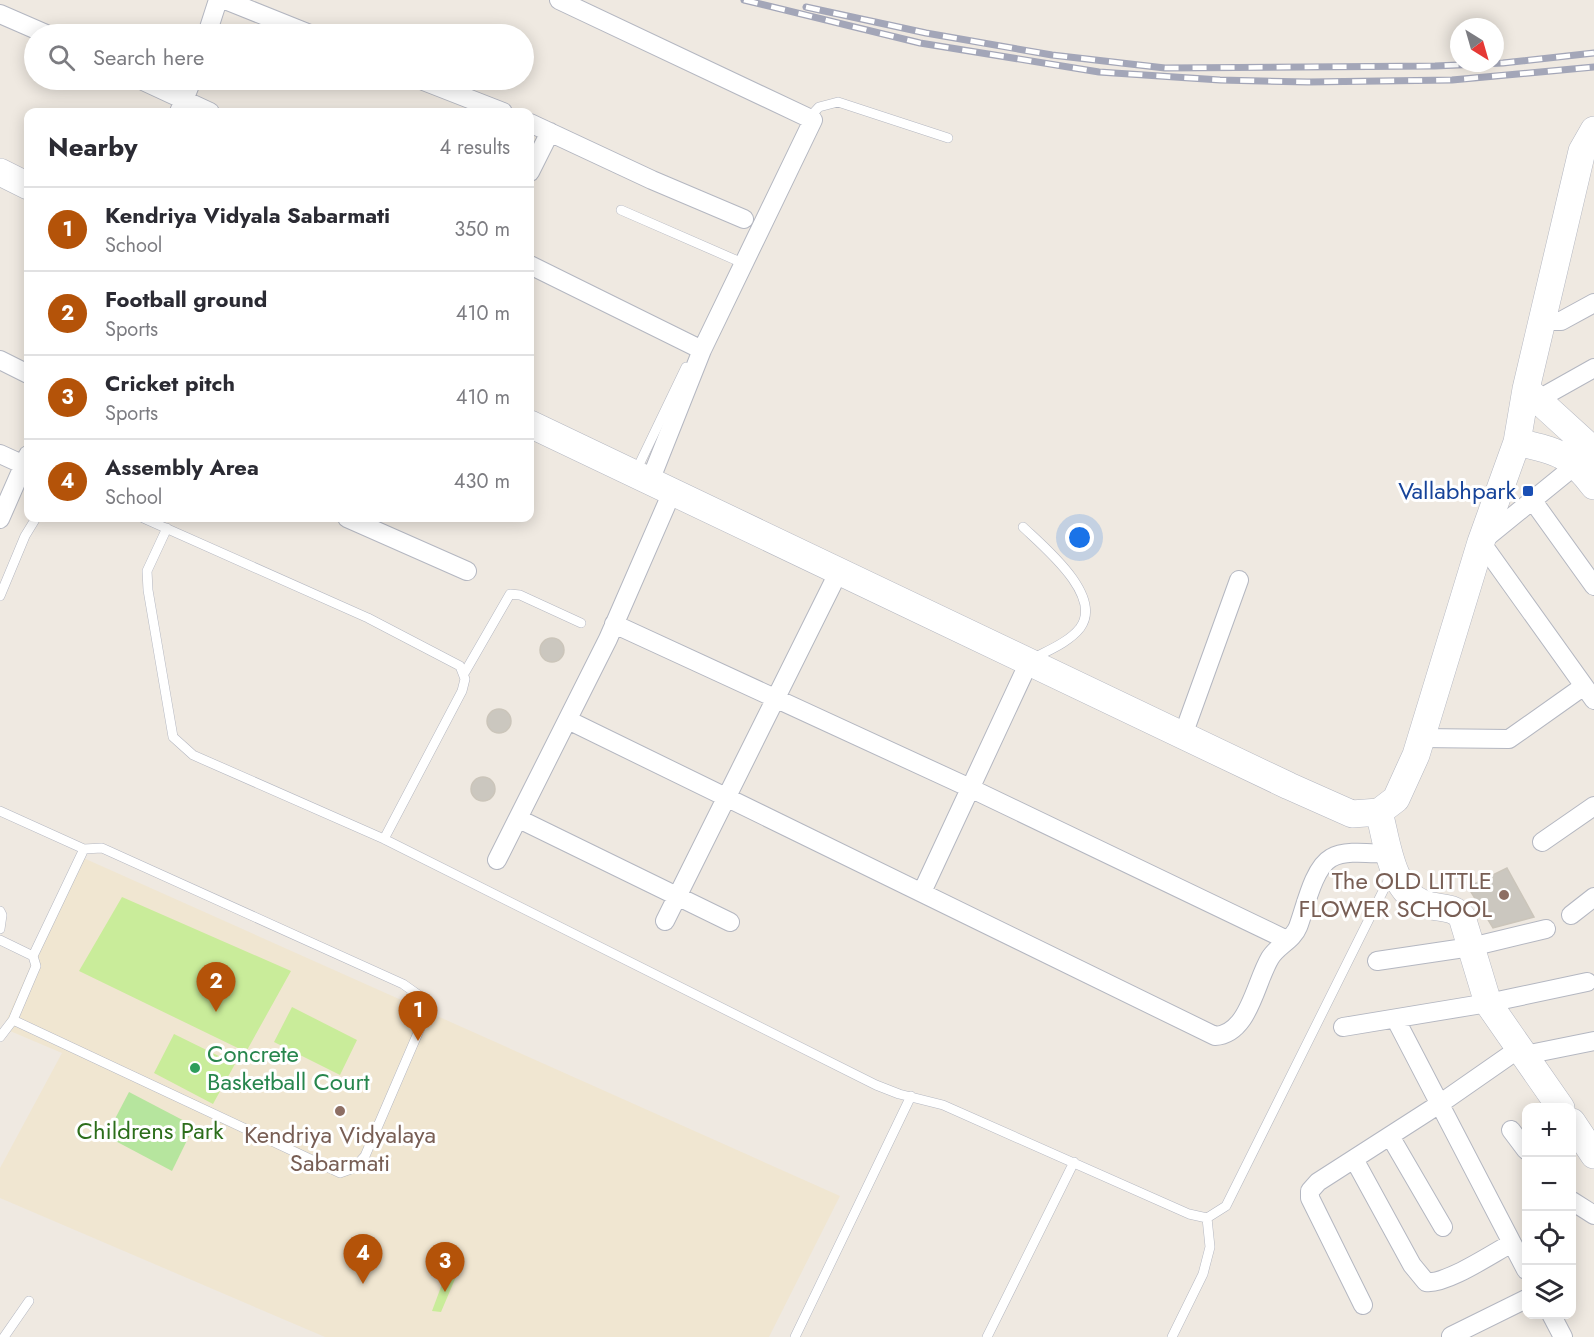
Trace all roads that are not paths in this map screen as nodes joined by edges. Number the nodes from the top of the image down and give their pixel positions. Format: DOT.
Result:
graph roads {
  1 [pos="218,0"];
  2 [pos="225,0"];
  3 [pos="565,7"];
  4 [pos="0,14"];
  5 [pos="24,24"];
  6 [pos="210,24"];
  7 [pos="285,24"];
  8 [pos="156,90"];
  9 [pos="188,90"];
  10 [pos="446,90"];
  11 [pos="182,107"];
  12 [pos="492,108"];
  13 [pos="808,119"];
  14 [pos="534,125"];
  15 [pos="1594,130"];
  16 [pos="550,132"];
  17 [pos="948,138"];
  18 [pos="534,164"];
  19 [pos="0,172"];
  20 [pos="24,184"];
  21 [pos="621,210"];
  22 [pos="744,219"];
  23 [pos="738,261"];
  24 [pos="534,267"];
  25 [pos="1594,303"];
  26 [pos="1541,321"];
  27 [pos="699,349"];
  28 [pos="0,360"];
  29 [pos="1594,368"];
  30 [pos="24,372"];
  31 [pos="1532,394"];
  32 [pos="534,426"];
  33 [pos="1517,442"];
  34 [pos="0,454"];
  35 [pos="1585,457"];
  36 [pos="24,460"];
  37 [pos="24,465"];
  38 [pos="652,482"];
  39 [pos="1594,486"];
  40 [pos="1533,501"];
  41 [pos="0,519"];
  42 [pos="34,522"];
  43 [pos="152,522"];
  44 [pos="356,522"];
  45 [pos="1023,527"];
  46 [pos="166,528"];
  47 [pos="1481,542"];
  48 [pos="467,571"];
  49 [pos="839,571"];
  50 [pos="1239,580"];
  51 [pos="1594,586"];
  52 [pos="0,596"];
  53 [pos="581,622"];
  54 [pos="614,624"];
  55 [pos="1029,662"];
  56 [pos="465,672"];
  57 [pos="1589,693"];
  58 [pos="776,699"];
  59 [pos="568,720"];
  60 [pos="1183,735"];
  61 [pos="1421,738"];
  62 [pos="970,788"];
  63 [pos="728,798"];
  64 [pos="1594,806"];
  65 [pos="0,811"];
  66 [pos="1379,812"];
  67 [pos="519,819"];
  68 [pos="384,839"];
  69 [pos="1542,842"];
  70 [pos="84,849"];
  71 [pos="497,860"];
  72 [pos="1393,861"];
  73 [pos="922,892"];
  74 [pos="679,897"];
  75 [pos="1594,897"];
  76 [pos="0,911"];
  77 [pos="1571,915"];
  78 [pos="665,921"];
  79 [pos="730,922"];
  80 [pos="0,929"];
  81 [pos="1546,929"];
  82 [pos="0,940"];
  83 [pos="1287,940"];
  84 [pos="1471,947"];
  85 [pos="33,956"];
  86 [pos="1377,961"];
  87 [pos="1587,982"];
  88 [pos="1488,1003"];
  89 [pos="13,1020"];
  90 [pos="1396,1020"];
  91 [pos="1343,1027"];
  92 [pos="0,1036"];
  93 [pos="1594,1041"];
  94 [pos="1522,1052"];
  95 [pos="911,1096"];
  96 [pos="1441,1103"];
  97 [pos="1558,1103"];
  98 [pos="1576,1128"];
  99 [pos="1511,1130"];
  100 [pos="1390,1136"];
  101 [pos="1522,1144"];
  102 [pos="1594,1155"];
  103 [pos="1354,1159"];
  104 [pos="1074,1162"];
  105 [pos="1576,1204"];
  106 [pos="1594,1215"];
  107 [pos="1207,1218"];
  108 [pos="1443,1227"];
  109 [pos="1512,1244"];
  110 [pos="1525,1265"];
  111 [pos="29,1301"];
  112 [pos="1522,1301"];
  113 [pos="1363,1305"];
  114 [pos="1554,1319"];
  115 [pos="1451,1336"];
  116 [pos="4,1337"];
  117 [pos="795,1337"];
  118 [pos="987,1337"];
  119 [pos="1172,1337"];
  120 [pos="1563,1337"];
  1 -- 6 [label="street"];
  2 -- 7 [label="street"];
  3 -- 13 [label="street"];
  4 -- 5 [label="street"];
  8 -- 11 [label="street"];
  9 -- 11 [label="street"];
  10 -- 12 [label="street"];
  13 -- 17 [label="lane"];
  13 -- 23 [label="lane"];
  13 -- 27 [label="street"];
  14 -- 16 [label="street"];
  15 -- 26 [label="main road"];
  16 -- 18 [label="street"];
  16 -- 22 [label="street"];
  19 -- 20 [label="main road"];
  21 -- 23 [label="lane"];
  23 -- 27 [label="lane"];
  24 -- 27 [label="street"];
  25 -- 26 [label="street"];
  26 -- 31 [label="main road"];
  27 -- 38 [label="street"];
  28 -- 30 [label="street"];
  29 -- 31 [label="street"];
  31 -- 33 [label="main road"];
  31 -- 35 [label="main road"];
  32 -- 38 [label="main road"];
  33 -- 35 [label="main road"];
  33 -- 47 [label="main road"];
  34 -- 36 [label="street"];
  35 -- 39 [label="main road"];
  35 -- 40 [label="street"];
  37 -- 41 [label="street"];
  38 -- 49 [label="main road"];
  38 -- 54 [label="street"];
  40 -- 47 [label="street"];
  40 -- 51 [label="street"];
  42 -- 52 [label="lane"];
  43 -- 46 [label="lane"];
  44 -- 48 [label="street"];
  45 -- 55 [label="lane"];
  46 -- 56 [label="lane"];
  46 -- 68 [label="lane"];
  47 -- 57 [label="street"];
  47 -- 61 [label="main road"];
  49 -- 55 [label="main road"];
  49 -- 58 [label="street"];
  50 -- 60 [label="street"];
  53 -- 56 [label="lane"];
  54 -- 58 [label="street"];
  54 -- 59 [label="street"];
  55 -- 60 [label="main road"];
  55 -- 62 [label="street"];
  56 -- 68 [label="lane"];
  57 -- 61 [label="street"];
  58 -- 62 [label="street"];
  58 -- 63 [label="street"];
  59 -- 63 [label="street"];
  59 -- 67 [label="street"];
  60 -- 66 [label="main road"];
  61 -- 66 [label="main road"];
  62 -- 73 [label="street"];
  62 -- 83 [label="street"];
  63 -- 73 [label="street"];
  63 -- 74 [label="street"];
  64 -- 69 [label="street"];
  65 -- 70 [label="lane"];
  66 -- 72 [label="main road"];
  67 -- 71 [label="street"];
  67 -- 74 [label="street"];
  68 -- 95 [label="lane"];
  70 -- 85 [label="lane"];
  70 -- 89 [label="lane"];
  72 -- 83 [label="street"];
  72 -- 84 [label="main road"];
  72 -- 107 [label="lane"];
  73 -- 83 [label="street"];
  74 -- 78 [label="street"];
  74 -- 79 [label="street"];
  75 -- 77 [label="street"];
  76 -- 80 [label="lane"];
  81 -- 84 [label="street"];
  82 -- 85 [label="lane"];
  84 -- 86 [label="street"];
  84 -- 88 [label="main road"];
  85 -- 89 [label="lane"];
  87 -- 88 [label="street"];
  88 -- 90 [label="street"];
  88 -- 94 [label="main road"];
  89 -- 92 [label="lane"];
  90 -- 91 [label="street"];
  90 -- 96 [label="street"];
  93 -- 94 [label="street"];
  94 -- 96 [label="street"];
  94 -- 97 [label="main road"];
  95 -- 104 [label="lane"];
  95 -- 117 [label="lane"];
  96 -- 100 [label="street"];
  96 -- 109 [label="street"];
  98 -- 102 [label="main road"];
  99 -- 101 [label="street"];
  100 -- 103 [label="street"];
  100 -- 108 [label="street"];
  103 -- 109 [label="street"];
  103 -- 113 [label="street"];
  104 -- 107 [label="lane"];
  104 -- 118 [label="lane"];
  105 -- 106 [label="street"];
  107 -- 119 [label="lane"];
  109 -- 110 [label="street"];
  111 -- 116 [label="lane"];
  112 -- 115 [label="street"];
  114 -- 120 [label="street"];
}
